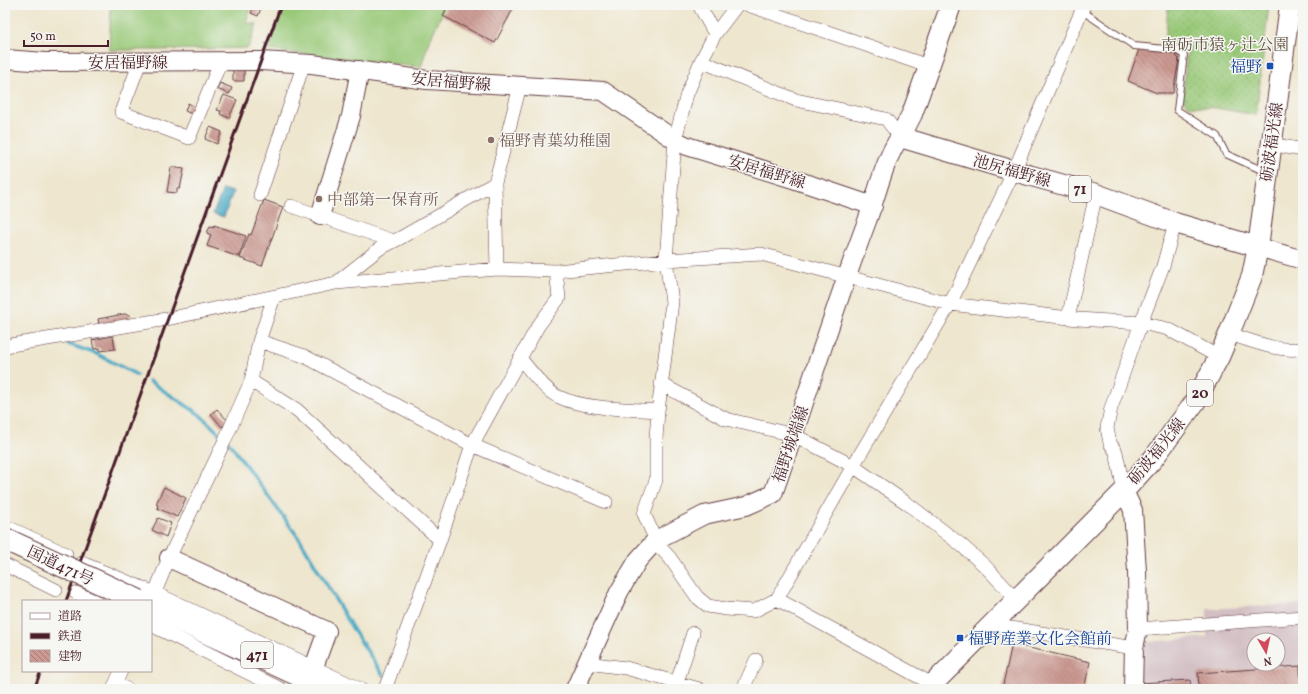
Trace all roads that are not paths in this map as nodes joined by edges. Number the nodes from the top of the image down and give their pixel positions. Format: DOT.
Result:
graph roads {
  1 [pos="699,5"];
  2 [pos="737,5"];
  3 [pos="748,5"];
  4 [pos="951,5"];
  5 [pos="1290,5"];
  6 [pos="1082,7"];
  7 [pos="715,34"];
  8 [pos="5,59"];
  9 [pos="221,61"];
  10 [pos="701,61"];
  11 [pos="140,62"];
  12 [pos="304,64"];
  13 [pos="928,66"];
  14 [pos="360,70"];
  15 [pos="520,86"];
  16 [pos="900,137"];
  17 [pos="675,140"];
  18 [pos="1271,144"];
  19 [pos="1303,150"];
  20 [pos="1014,171"];
  21 [pos="1267,172"];
  22 [pos="495,183"];
  23 [pos="260,194"];
  24 [pos="1096,194"];
  25 [pos="291,206"];
  26 [pos="873,206"];
  27 [pos="320,216"];
  28 [pos="1175,223"];
  29 [pos="393,241"];
  30 [pos="1258,247"];
  31 [pos="666,260"];
  32 [pos="1303,260"];
  33 [pos="497,269"];
  34 [pos="556,271"];
  35 [pos="846,277"];
  36 [pos="336,283"];
  37 [pos="274,297"];
  38 [pos="950,304"];
  39 [pos="1068,318"];
  40 [pos="1141,323"];
  41 [pos="1229,334"];
  42 [pos="259,341"];
  43 [pos="5,346"];
  44 [pos="1303,348"];
  45 [pos="1219,357"];
  46 [pos="520,358"];
  47 [pos="251,381"];
  48 [pos="661,384"];
  49 [pos="658,411"];
  50 [pos="794,435"];
  51 [pos="472,446"];
  52 [pos="853,466"];
  53 [pos="1124,490"];
  54 [pos="606,502"];
  55 [pos="5,526"];
  56 [pos="5,539"];
  57 [pos="440,540"];
  58 [pos="656,540"];
  59 [pos="66,554"];
  60 [pos="170,558"];
  61 [pos="82,563"];
  62 [pos="5,565"];
  63 [pos="56,590"];
  64 [pos="76,593"];
  65 [pos="777,599"];
  66 [pos="92,600"];
  67 [pos="147,600"];
  68 [pos="147,600"];
  69 [pos="149,600"];
  70 [pos="1017,600"];
  71 [pos="152,602"];
  72 [pos="152,603"];
  73 [pos="1303,617"];
  74 [pos="152,625"];
  75 [pos="992,625"];
  76 [pos="1138,629"];
  77 [pos="693,633"];
  78 [pos="1134,648"];
  79 [pos="756,660"];
  80 [pos="587,663"];
  81 [pos="314,667"];
  82 [pos="121,672"];
  83 [pos="677,682"];
  84 [pos="119,687"];
  85 [pos="930,687"];
  86 [pos="281,689"];
  87 [pos="329,689"];
  88 [pos="360,689"];
  89 [pos="385,689"];
  90 [pos="575,689"];
  91 [pos="699,689"];
  92 [pos="743,689"];
  93 [pos="1133,689"];
  1 -- 7 [label="street"];
  2 -- 7 [label="street"];
  3 -- 13 [label="street"];
  4 -- 13 [label="main road"];
  5 -- 18 [label="main road, 砺波福光線 / 20"];
  6 -- 20 [label="street"];
  6 -- 21 [label="lane"];
  7 -- 10 [label="street"];
  8 -- 11 [label="main road, 安居福野線"];
  9 -- 11 [label="main road, 安居福野線"];
  9 -- 11 [label="street"];
  9 -- 12 [label="main road, 安居福野線"];
  10 -- 16 [label="street"];
  10 -- 17 [label="street"];
  12 -- 14 [label="main road, 安居福野線"];
  12 -- 23 [label="street"];
  13 -- 16 [label="main road"];
  14 -- 15 [label="main road, 安居福野線"];
  14 -- 27 [label="main road"];
  15 -- 17 [label="main road, 安居福野線"];
  15 -- 22 [label="street"];
  16 -- 20 [label="main road, 池尻福野線 / 71"];
  16 -- 26 [label="main road, 福野城端線"];
  17 -- 26 [label="main road, 安居福野線"];
  17 -- 31 [label="street"];
  18 -- 19 [label="street"];
  18 -- 21 [label="main road, 砺波福光線 / 20"];
  20 -- 24 [label="main road, 池尻福野線 / 71"];
  20 -- 38 [label="street"];
  21 -- 30 [label="main road, 砺波福光線 / 20"];
  22 -- 29 [label="street"];
  22 -- 33 [label="street"];
  24 -- 28 [label="main road, 池尻福野線 / 71"];
  24 -- 39 [label="street"];
  25 -- 27 [label="street"];
  26 -- 35 [label="main road, 福野城端線"];
  27 -- 29 [label="street"];
  28 -- 30 [label="main road, 池尻福野線 / 71"];
  28 -- 40 [label="street"];
  29 -- 36 [label="street"];
  30 -- 32 [label="main road"];
  30 -- 41 [label="main road, 砺波福光線 / 20"];
  31 -- 34 [label="street"];
  31 -- 35 [label="street"];
  31 -- 48 [label="street"];
  33 -- 34 [label="street"];
  33 -- 36 [label="street"];
  34 -- 46 [label="street"];
  35 -- 38 [label="street"];
  35 -- 50 [label="main road, 福野城端線"];
  36 -- 37 [label="street"];
  37 -- 42 [label="street"];
  37 -- 43 [label="street"];
  38 -- 39 [label="street"];
  38 -- 52 [label="street"];
  39 -- 40 [label="street"];
  40 -- 45 [label="street"];
  40 -- 53 [label="street"];
  41 -- 44 [label="street"];
  41 -- 45 [label="main road, 砺波福光線 / 20"];
  42 -- 47 [label="street"];
  42 -- 51 [label="street"];
  45 -- 53 [label="main road, 砺波福光線 / 20"];
  46 -- 49 [label="street"];
  46 -- 51 [label="street"];
  47 -- 57 [label="street"];
  47 -- 60 [label="street"];
  48 -- 49 [label="street"];
  48 -- 50 [label="street"];
  49 -- 58 [label="street"];
  50 -- 52 [label="street"];
  50 -- 58 [label="main road, 福野城端線"];
  51 -- 54 [label="street"];
  51 -- 57 [label="street"];
  52 -- 65 [label="street"];
  52 -- 70 [label="street"];
  53 -- 70 [label="main road, 砺波福光線 / 20"];
  53 -- 76 [label="main road"];
  55 -- 59 [label="street"];
  56 -- 67 [label="highway, 国道471号 / 471, bridge"];
  57 -- 89 [label="street"];
  58 -- 65 [label="street"];
  58 -- 80 [label="main road, 福野城端線"];
  60 -- 69 [label="street"];
  60 -- 81 [label="main road"];
  61 -- 68 [label="street"];
  62 -- 63 [label="street"];
  64 -- 66 [label="street"];
  65 -- 85 [label="street"];
  70 -- 75 [label="main road, 砺波福光線 / 20"];
  71 -- 81 [label="street"];
  72 -- 87 [label="highway, 国道471号 / 471"];
  73 -- 76 [label="street"];
  74 -- 86 [label="street"];
  75 -- 78 [label="street"];
  75 -- 85 [label="main road, 砺波福光線 / 20"];
  76 -- 78 [label="main road"];
  77 -- 83 [label="street"];
  78 -- 93 [label="main road"];
  79 -- 92 [label="street"];
  80 -- 83 [label="street"];
  80 -- 90 [label="main road, 福野城端線"];
  81 -- 88 [label="street"];
  82 -- 84 [label="street"];
  83 -- 91 [label="street"];
}
